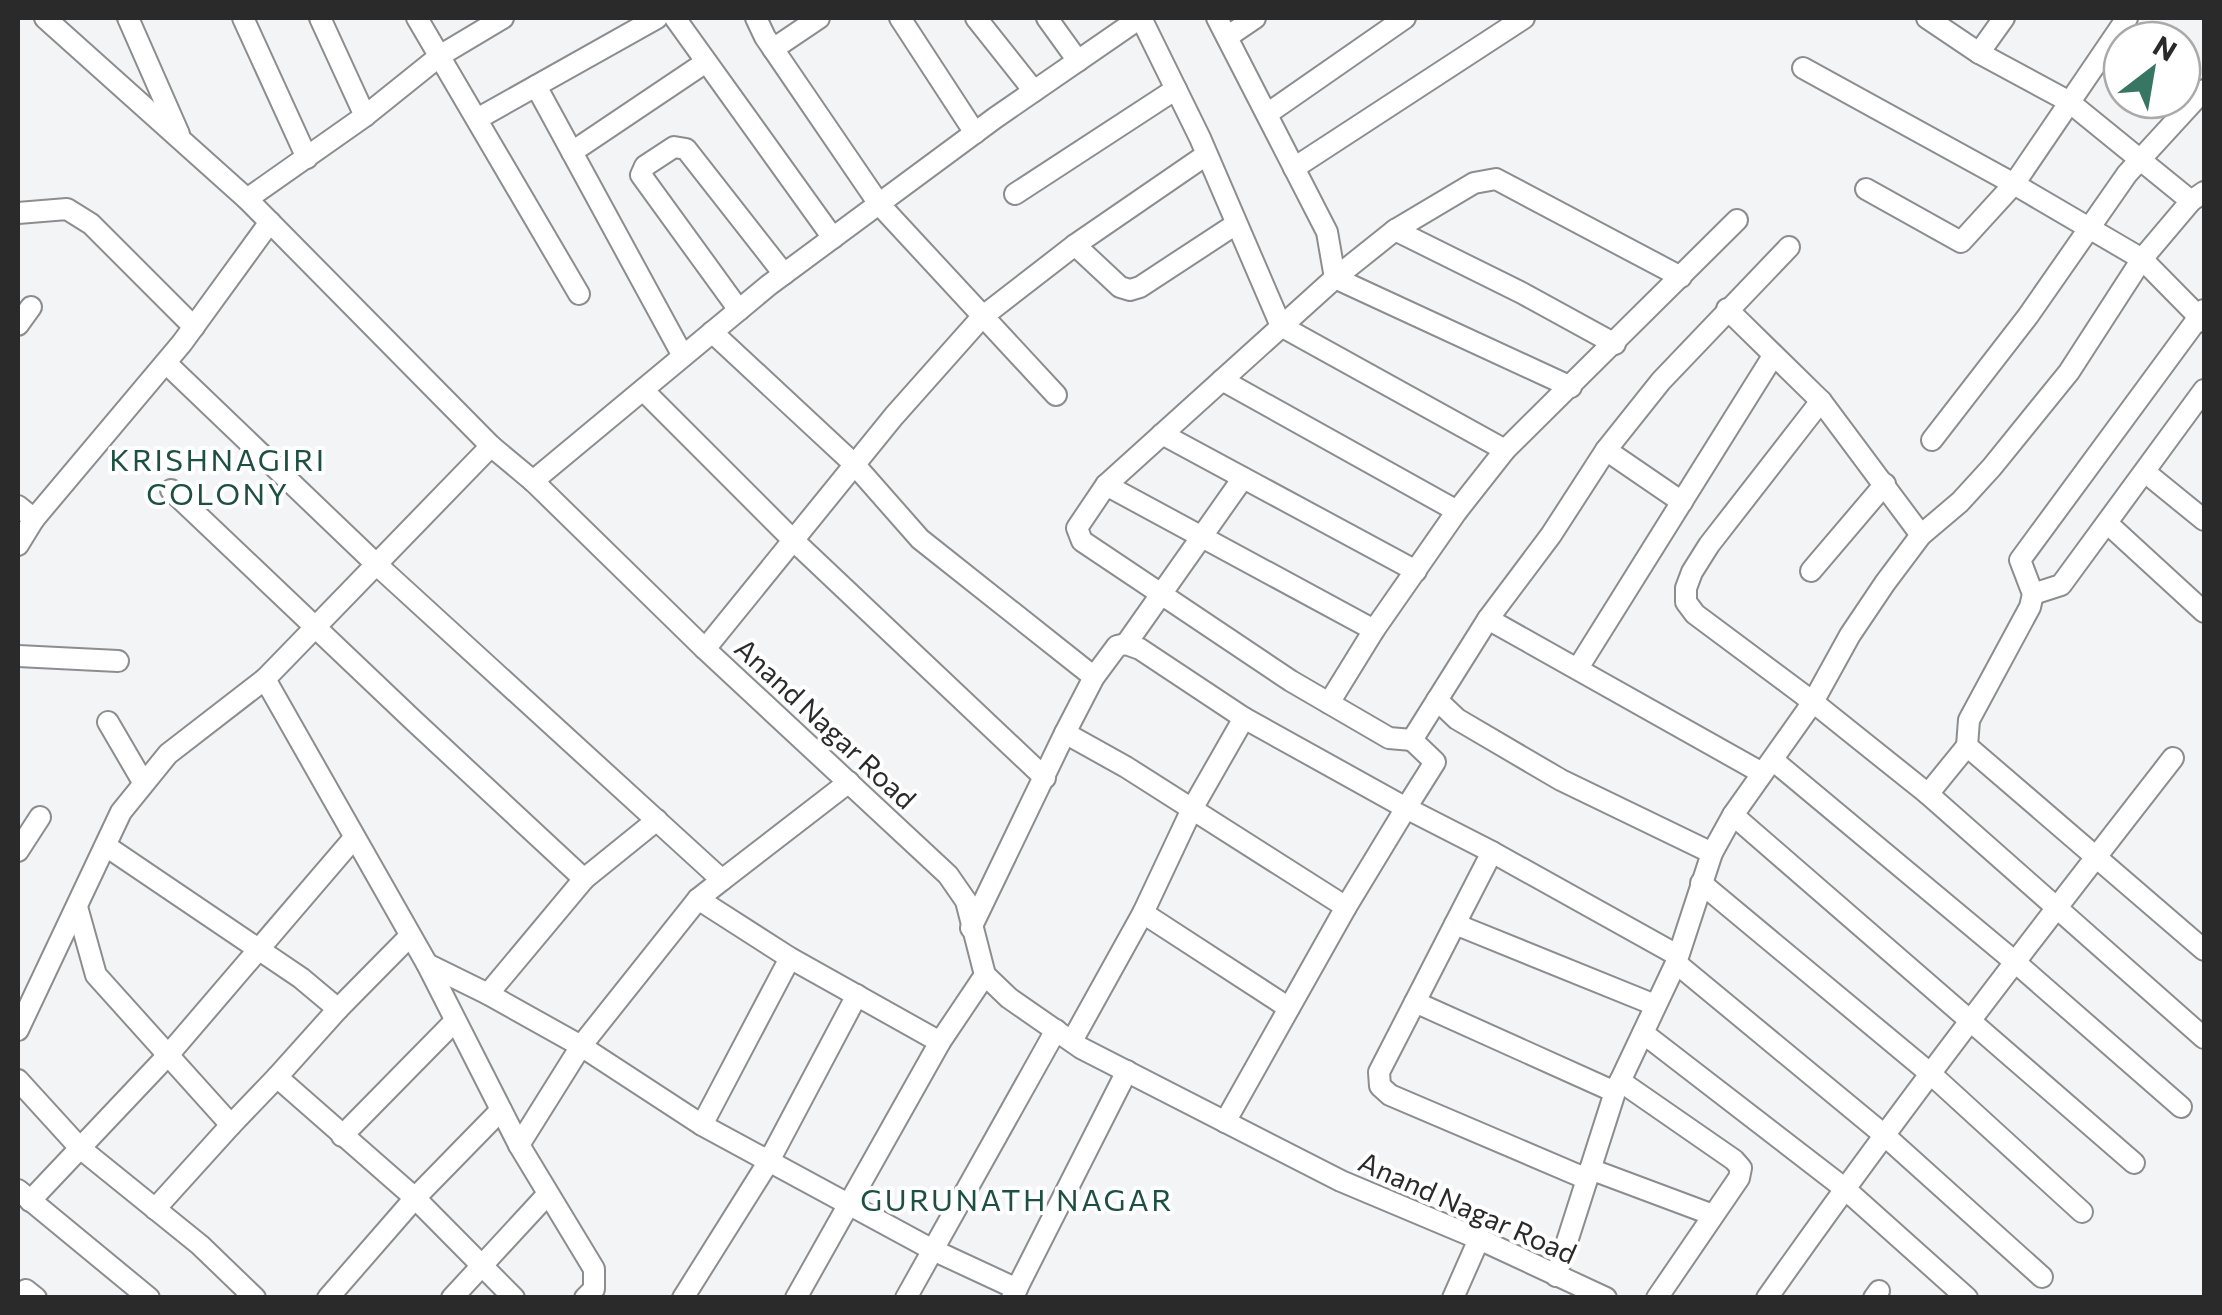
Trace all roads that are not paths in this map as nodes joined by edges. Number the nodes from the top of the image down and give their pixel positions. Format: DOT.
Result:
graph roads {
  1 [pos="45,18"];
  2 [pos="128,18"];
  3 [pos="243,18"];
  4 [pos="320,18"];
  5 [pos="417,18"];
  6 [pos="503,18"];
  7 [pos="657,18"];
  8 [pos="674,18"];
  9 [pos="756,18"];
  10 [pos="819,18"];
  11 [pos="900,18"];
  12 [pos="976,18"];
  13 [pos="1047,18"];
  14 [pos="1256,18"];
  15 [pos="1405,18"];
  16 [pos="1524,18"];
  17 [pos="1927,18"];
  18 [pos="2004,18"];
  19 [pos="2127,18"];
  20 [pos="1132,20"];
  21 [pos="1222,27"];
  22 [pos="773,49"];
  23 [pos="1978,53"];
  24 [pos="440,56"];
  25 [pos="1078,60"];
  26 [pos="706,62"];
  27 [pos="1803,68"];
  28 [pos="536,86"];
  29 [pos="1176,89"];
  30 [pos="2204,90"];
  31 [pos="1034,91"];
  32 [pos="2068,100"];
  33 [pos="1267,114"];
  34 [pos="366,116"];
  35 [pos="478,119"];
  36 [pos="975,133"];
  37 [pos="182,140"];
  38 [pos="572,152"];
  39 [pos="1206,155"];
  40 [pos="306,158"];
  41 [pos="2139,160"];
  42 [pos="1294,168"];
  43 [pos="2014,184"];
  44 [pos="1866,189"];
  45 [pos="1015,194"];
  46 [pos="2198,196"];
  47 [pos="247,200"];
  48 [pos="879,204"];
  49 [pos="18,213"];
  50 [pos="1737,220"];
  51 [pos="270,222"];
  52 [pos="1236,224"];
  53 [pos="2092,227"];
  54 [pos="1395,230"];
  55 [pos="833,238"];
  56 [pos="1075,246"];
  57 [pos="1789,247"];
  58 [pos="2142,259"];
  59 [pos="784,274"];
  60 [pos="1681,277"];
  61 [pos="1335,278"];
  62 [pos="579,294"];
  63 [pos="31,307"];
  64 [pos="1726,309"];
  65 [pos="739,310"];
  66 [pos="2202,316"];
  67 [pos="982,317"];
  68 [pos="18,325"];
  69 [pos="1282,326"];
  70 [pos="194,327"];
  71 [pos="712,332"];
  72 [pos="1615,344"];
  73 [pos="683,356"];
  74 [pos="1773,356"];
  75 [pos="166,362"];
  76 [pos="1222,380"];
  77 [pos="1572,387"];
  78 [pos="643,390"];
  79 [pos="1056,395"];
  80 [pos="1821,400"];
  81 [pos="2201,404"];
  82 [pos="1162,434"];
  83 [pos="1932,440"];
  84 [pos="491,446"];
  85 [pos="1504,450"];
  86 [pos="1606,450"];
  87 [pos="854,464"];
  88 [pos="2145,472"];
  89 [pos="1243,478"];
  90 [pos="533,481"];
  91 [pos="1885,484"];
  92 [pos="1106,485"];
  93 [pos="172,490"];
  94 [pos="1682,502"];
  95 [pos="1457,511"];
  96 [pos="26,512"];
  97 [pos="2204,520"];
  98 [pos="2106,523"];
  99 [pos="1929,528"];
  100 [pos="1200,536"];
  101 [pos="792,539"];
  102 [pos="18,545"];
  103 [pos="376,564"];
  104 [pos="1416,571"];
  105 [pos="1811,571"];
  106 [pos="2033,594"];
  107 [pos="1162,596"];
  108 [pos="2204,612"];
  109 [pos="1488,619"];
  110 [pos="316,626"];
  111 [pos="1374,630"];
  112 [pos="1126,644"];
  113 [pos="705,649"];
  114 [pos="18,656"];
  115 [pos="118,661"];
  116 [pos="1578,668"];
  117 [pos="1094,677"];
  118 [pos="266,679"];
  119 [pos="1436,700"];
  120 [pos="1814,702"];
  121 [pos="1329,704"];
  122 [pos="1244,718"];
  123 [pos="108,722"];
  124 [pos="1065,733"];
  125 [pos="1412,740"];
  126 [pos="1967,746"];
  127 [pos="2173,758"];
  128 [pos="1768,767"];
  129 [pos="1045,778"];
  130 [pos="143,782"];
  131 [pos="850,782"];
  132 [pos="1928,794"];
  133 [pos="1406,808"];
  134 [pos="1192,809"];
  135 [pos="1733,815"];
  136 [pos="40,817"];
  137 [pos="658,820"];
  138 [pos="354,838"];
  139 [pos="106,846"];
  140 [pos="18,851"];
  141 [pos="1492,852"];
  142 [pos="1712,853"];
  143 [pos="2096,856"];
  144 [pos="584,879"];
  145 [pos="722,880"];
  146 [pos="1702,883"];
  147 [pos="698,898"];
  148 [pos="2056,906"];
  149 [pos="1346,907"];
  150 [pos="77,908"];
  151 [pos="1143,913"];
  152 [pos="1456,924"];
  153 [pos="971,928"];
  154 [pos="410,937"];
  155 [pos="257,948"];
  156 [pos="2204,950"];
  157 [pos="790,958"];
  158 [pos="1676,959"];
  159 [pos="2015,962"];
  160 [pos="426,964"];
  161 [pos="985,974"];
  162 [pos="488,994"];
  163 [pos="857,996"];
  164 [pos="1415,1002"];
  165 [pos="1654,1005"];
  166 [pos="1289,1008"];
  167 [pos="338,1010"];
  168 [pos="1974,1020"];
  169 [pos="455,1021"];
  170 [pos="18,1030"];
  171 [pos="1643,1033"];
  172 [pos="1064,1036"];
  173 [pos="2204,1038"];
  174 [pos="940,1042"];
  175 [pos="580,1046"];
  176 [pos="169,1054"];
  177 [pos="1127,1071"];
  178 [pos="1932,1074"];
  179 [pos="277,1077"];
  180 [pos="18,1080"];
  181 [pos="1618,1087"];
  182 [pos="2181,1107"];
  183 [pos="500,1110"];
  184 [pos="1225,1122"];
  185 [pos="232,1125"];
  186 [pos="702,1125"];
  187 [pos="1883,1134"];
  188 [pos="342,1136"];
  189 [pos="519,1145"];
  190 [pos="80,1148"];
  191 [pos="769,1161"];
  192 [pos="2134,1163"];
  193 [pos="1589,1174"];
  194 [pos="1844,1188"];
  195 [pos="24,1195"];
  196 [pos="547,1195"];
  197 [pos="415,1198"];
  198 [pos="848,1204"];
  199 [pos="155,1208"];
  200 [pos="2082,1212"];
  201 [pos="1713,1215"];
  202 [pos="1479,1238"];
  203 [pos="933,1250"];
  204 [pos="482,1263"];
  205 [pos="1556,1276"];
  206 [pos="2042,1277"];
  207 [pos="1014,1293"];
  208 [pos="149,1298"];
  209 [pos="256,1298"];
  210 [pos="328,1298"];
  211 [pos="452,1298"];
  212 [pos="514,1298"];
  213 [pos="585,1298"];
  214 [pos="682,1298"];
  215 [pos="796,1298"];
  216 [pos="906,1298"];
  217 [pos="1453,1298"];
  218 [pos="1606,1298"];
  219 [pos="1657,1298"];
  220 [pos="1768,1298"];
  221 [pos="1966,1298"];
  1 -- 37 [label="street"];
  2 -- 37 [label="street, Anand Nagar Road"];
  3 -- 40 [label="street"];
  4 -- 34 [label="street"];
  5 -- 24 [label="street"];
  6 -- 24 [label="street"];
  7 -- 28 [label="street"];
  8 -- 26 [label="street"];
  9 -- 22 [label="street"];
  10 -- 22 [label="street"];
  11 -- 36 [label="street"];
  12 -- 31 [label="street"];
  13 -- 25 [label="street"];
  14 -- 21 [label="street"];
  15 -- 33 [label="street"];
  16 -- 42 [label="street"];
  17 -- 23 [label="street"];
  18 -- 23 [label="street"];
  19 -- 32 [label="street"];
  20 -- 25 [label="street"];
  20 -- 29 [label="street"];
  21 -- 33 [label="street"];
  22 -- 48 [label="street"];
  23 -- 32 [label="street"];
  24 -- 34 [label="street"];
  24 -- 35 [label="street"];
  25 -- 31 [label="street"];
  26 -- 38 [label="street"];
  26 -- 55 [label="street"];
  27 -- 43 [label="street"];
  28 -- 35 [label="street"];
  28 -- 38 [label="street"];
  29 -- 39 [label="street"];
  29 -- 45 [label="street"];
  30 -- 41 [label="street"];
  31 -- 36 [label="street"];
  32 -- 41 [label="street"];
  32 -- 43 [label="street"];
  33 -- 42 [label="street"];
  34 -- 40 [label="street"];
  35 -- 62 [label="street"];
  36 -- 48 [label="street"];
  37 -- 47 [label="street, Anand Nagar Road"];
  38 -- 73 [label="street"];
  39 -- 52 [label="street"];
  39 -- 56 [label="street"];
  40 -- 47 [label="street"];
  41 -- 46 [label="street"];
  41 -- 53 [label="street"];
  42 -- 61 [label="street"];
  43 -- 44 [label="street"];
  43 -- 53 [label="street"];
  46 -- 58 [label="street"];
  47 -- 51 [label="street, Anand Nagar Road"];
  48 -- 55 [label="street"];
  48 -- 67 [label="street"];
  49 -- 70 [label="street"];
  50 -- 60 [label="street"];
  51 -- 70 [label="street"];
  51 -- 84 [label="street, Anand Nagar Road"];
  52 -- 56 [label="street"];
  52 -- 69 [label="street"];
  53 -- 58 [label="street"];
  53 -- 83 [label="street"];
  54 -- 60 [label="street"];
  54 -- 61 [label="street"];
  54 -- 72 [label="street"];
  55 -- 59 [label="street"];
  56 -- 67 [label="street"];
  57 -- 64 [label="street"];
  58 -- 66 [label="street"];
  58 -- 99 [label="street"];
  59 -- 65 [label="street"];
  59 -- 65 [label="street"];
  60 -- 72 [label="street"];
  61 -- 69 [label="street"];
  61 -- 77 [label="street"];
  63 -- 68 [label="street"];
  64 -- 74 [label="street"];
  64 -- 86 [label="street"];
  65 -- 71 [label="street"];
  66 -- 106 [label="street"];
  67 -- 79 [label="street"];
  67 -- 87 [label="street"];
  69 -- 76 [label="street"];
  69 -- 85 [label="street"];
  70 -- 75 [label="street"];
  71 -- 73 [label="street"];
  71 -- 87 [label="street"];
  72 -- 77 [label="street"];
  73 -- 78 [label="street"];
  74 -- 80 [label="street"];
  74 -- 94 [label="street"];
  75 -- 96 [label="street"];
  75 -- 103 [label="street"];
  76 -- 82 [label="street"];
  76 -- 95 [label="street"];
  77 -- 85 [label="street"];
  78 -- 90 [label="street"];
  78 -- 101 [label="street"];
  80 -- 91 [label="street"];
  80 -- 120 [label="street"];
  81 -- 88 [label="street"];
  82 -- 89 [label="street"];
  82 -- 92 [label="street"];
  84 -- 90 [label="street, Anand Nagar Road"];
  84 -- 103 [label="street"];
  85 -- 95 [label="street"];
  86 -- 94 [label="street"];
  86 -- 109 [label="street"];
  87 -- 101 [label="street"];
  87 -- 117 [label="street"];
  88 -- 97 [label="street"];
  88 -- 98 [label="street"];
  89 -- 100 [label="street"];
  89 -- 104 [label="street"];
  90 -- 113 [label="street, Anand Nagar Road"];
  91 -- 99 [label="street"];
  91 -- 105 [label="street"];
  92 -- 100 [label="street"];
  92 -- 107 [label="street"];
  93 -- 110 [label="street"];
  94 -- 116 [label="street"];
  95 -- 104 [label="street"];
  96 -- 102 [label="street"];
  98 -- 106 [label="street"];
  98 -- 108 [label="street"];
  99 -- 120 [label="street"];
  100 -- 107 [label="street"];
  100 -- 111 [label="street"];
  101 -- 113 [label="street"];
  101 -- 129 [label="street"];
  103 -- 110 [label="street"];
  103 -- 137 [label="street"];
  104 -- 111 [label="street"];
  106 -- 126 [label="street"];
  107 -- 112 [label="street"];
  107 -- 121 [label="street"];
  109 -- 116 [label="street"];
  109 -- 119 [label="street"];
  110 -- 118 [label="street"];
  110 -- 144 [label="street"];
  111 -- 121 [label="street"];
  112 -- 117 [label="street"];
  112 -- 122 [label="street"];
  113 -- 131 [label="street, Anand Nagar Road"];
  114 -- 115 [label="street"];
  116 -- 128 [label="street"];
  117 -- 124 [label="street"];
  118 -- 130 [label="street"];
  118 -- 138 [label="street"];
  119 -- 125 [label="street"];
  119 -- 142 [label="street"];
  120 -- 128 [label="street"];
  120 -- 132 [label="street"];
  121 -- 125 [label="street"];
  122 -- 133 [label="street"];
  122 -- 134 [label="street"];
  123 -- 130 [label="street"];
  124 -- 129 [label="street"];
  124 -- 134 [label="street"];
  125 -- 133 [label="street"];
  126 -- 132 [label="street"];
  126 -- 143 [label="street"];
  127 -- 143 [label="street"];
  128 -- 135 [label="street"];
  128 -- 159 [label="street"];
  129 -- 153 [label="street"];
  130 -- 139 [label="street"];
  131 -- 145 [label="street"];
  131 -- 153 [label="street, Anand Nagar Road"];
  132 -- 148 [label="street"];
  133 -- 141 [label="street"];
  133 -- 149 [label="street"];
  134 -- 149 [label="street"];
  134 -- 151 [label="street"];
  135 -- 142 [label="street"];
  135 -- 168 [label="street"];
  136 -- 140 [label="street"];
  137 -- 144 [label="street"];
  137 -- 145 [label="street"];
  138 -- 154 [label="street"];
  138 -- 155 [label="street"];
  139 -- 150 [label="street"];
  139 -- 155 [label="street"];
  141 -- 152 [label="street"];
  141 -- 158 [label="street"];
  142 -- 146 [label="street"];
  143 -- 148 [label="street"];
  143 -- 156 [label="street"];
  144 -- 162 [label="street"];
  145 -- 147 [label="street"];
  146 -- 158 [label="street"];
  146 -- 178 [label="street"];
  147 -- 157 [label="street"];
  147 -- 175 [label="street"];
  148 -- 159 [label="street"];
  148 -- 173 [label="street"];
  149 -- 166 [label="street"];
  150 -- 170 [label="street"];
  150 -- 176 [label="street"];
  151 -- 166 [label="street"];
  151 -- 172 [label="street"];
  152 -- 164 [label="street"];
  152 -- 165 [label="street"];
  153 -- 161 [label="street, Anand Nagar Road"];
  154 -- 160 [label="street"];
  154 -- 167 [label="street"];
  155 -- 167 [label="street"];
  155 -- 176 [label="street"];
  157 -- 163 [label="street"];
  157 -- 186 [label="street"];
  158 -- 165 [label="street"];
  158 -- 187 [label="street"];
  159 -- 168 [label="street"];
  159 -- 182 [label="street"];
  160 -- 162 [label="street"];
  160 -- 169 [label="street"];
  161 -- 172 [label="street, Anand Nagar Road"];
  161 -- 174 [label="street"];
  162 -- 175 [label="street"];
  163 -- 174 [label="street"];
  163 -- 191 [label="street"];
  164 -- 181 [label="street"];
  164 -- 193 [label="street"];
  165 -- 171 [label="street"];
  166 -- 184 [label="street"];
  167 -- 179 [label="street"];
  168 -- 178 [label="street"];
  168 -- 192 [label="street"];
  169 -- 183 [label="street"];
  169 -- 188 [label="street"];
  171 -- 181 [label="street"];
  171 -- 194 [label="street"];
  172 -- 177 [label="street, Anand Nagar Road"];
  172 -- 203 [label="street"];
  174 -- 198 [label="street"];
  175 -- 186 [label="street"];
  175 -- 189 [label="street"];
  176 -- 185 [label="street"];
  176 -- 190 [label="street"];
  177 -- 184 [label="street, Anand Nagar Road"];
  177 -- 207 [label="street"];
  178 -- 187 [label="street"];
  178 -- 200 [label="street"];
  179 -- 185 [label="street"];
  179 -- 188 [label="street"];
  180 -- 190 [label="street"];
  181 -- 193 [label="street"];
  181 -- 201 [label="street"];
  183 -- 189 [label="street"];
  183 -- 197 [label="street"];
  184 -- 202 [label="street, Anand Nagar Road"];
  185 -- 199 [label="street"];
  186 -- 191 [label="street"];
  187 -- 194 [label="street"];
  187 -- 206 [label="street"];
  188 -- 197 [label="street"];
  189 -- 196 [label="street"];
  190 -- 195 [label="street"];
  190 -- 199 [label="street"];
  191 -- 198 [label="street"];
  191 -- 214 [label="street"];
  193 -- 201 [label="street"];
  193 -- 205 [label="street"];
  194 -- 220 [label="street"];
  194 -- 221 [label="street"];
  195 -- 208 [label="street"];
  196 -- 204 [label="street"];
  196 -- 213 [label="street"];
  197 -- 204 [label="street"];
  197 -- 210 [label="street"];
  198 -- 203 [label="street"];
  198 -- 215 [label="street"];
  199 -- 209 [label="street"];
  201 -- 219 [label="street"];
  202 -- 205 [label="street, Anand Nagar Road"];
  202 -- 217 [label="street"];
  203 -- 207 [label="street"];
  203 -- 216 [label="street"];
  204 -- 211 [label="street"];
  204 -- 212 [label="street"];
  205 -- 218 [label="street, Anand Nagar Road"];
}
